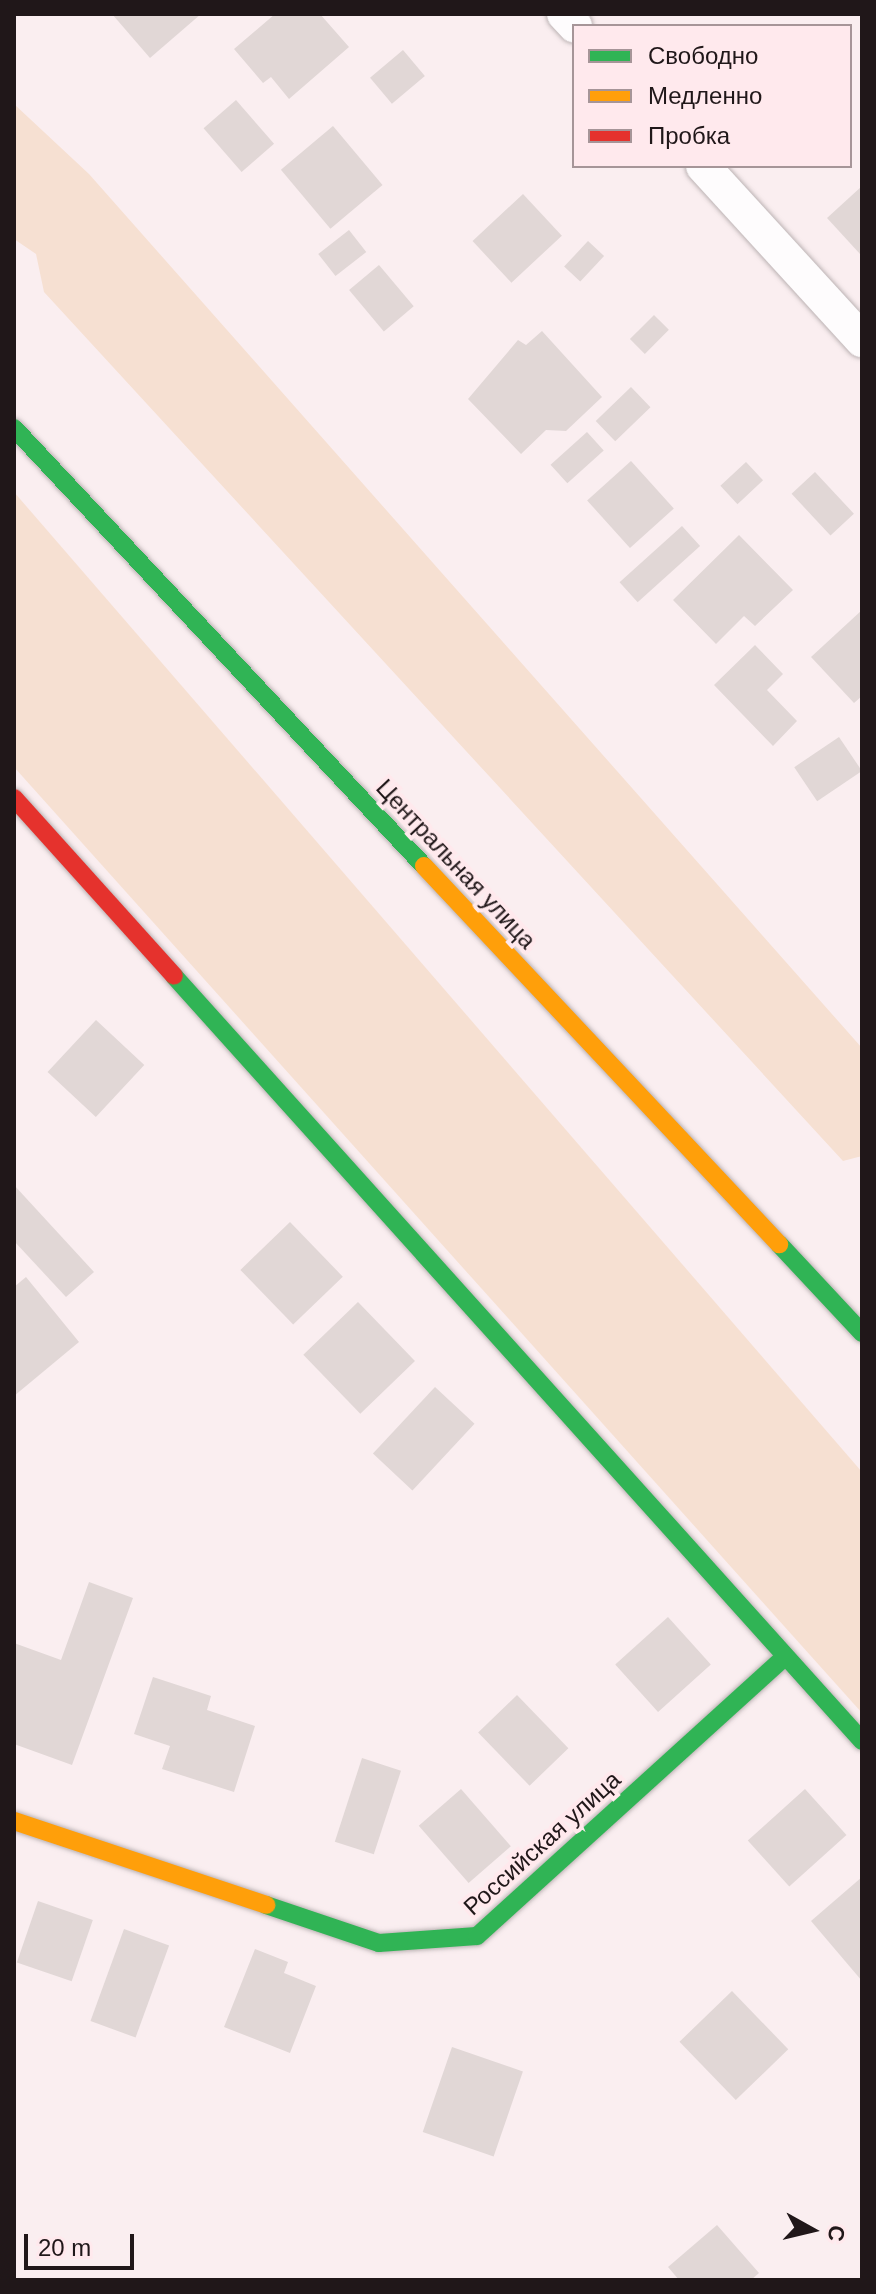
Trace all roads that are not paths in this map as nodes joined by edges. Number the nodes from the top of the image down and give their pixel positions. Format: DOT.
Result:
graph roads {
  1 [pos="705,168"];
  2 [pos="862,340"];
  3 [pos="14,428"];
  4 [pos="14,798"];
  5 [pos="862,1333"];
  6 [pos="785,1657"];
  7 [pos="862,1741"];
  8 [pos="14,1821"];
  1 -- 2 [label="street"];
  3 -- 5 [label="street, Центральная улица"];
  4 -- 6 [label="street"];
  6 -- 7 [label="street"];
  6 -- 8 [label="street, Российская улица"];
}
